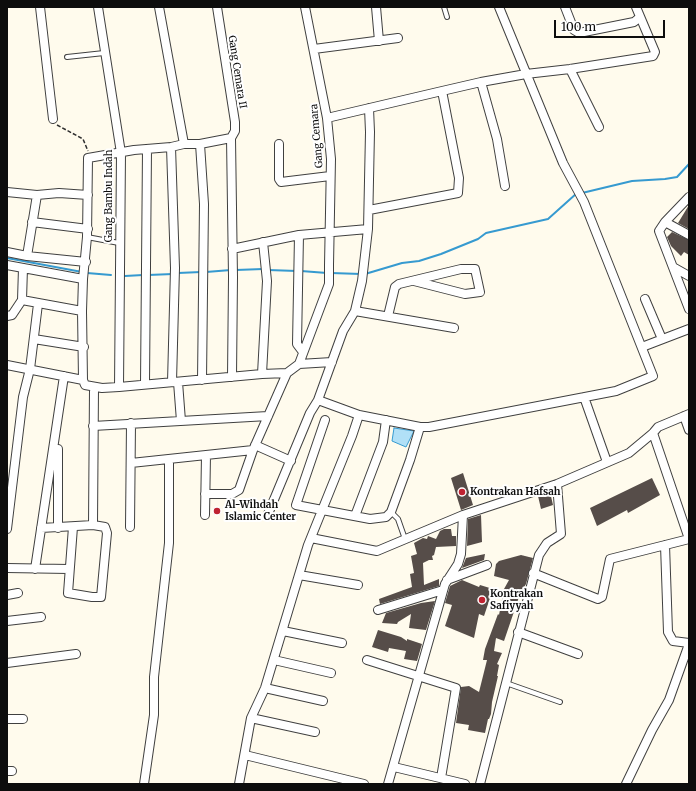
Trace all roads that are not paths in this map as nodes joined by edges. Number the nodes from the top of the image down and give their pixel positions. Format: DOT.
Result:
graph roads {
  1 [pos="40,7"];
  2 [pos="98,7"];
  3 [pos="159,7"];
  4 [pos="217,7"];
  5 [pos="305,7"];
  6 [pos="376,7"];
  7 [pos="444,7"];
  8 [pos="499,7"];
  9 [pos="565,7"];
  10 [pos="636,7"];
  11 [pos="447,17"];
  12 [pos="640,17"];
  13 [pos="398,38"];
  14 [pos="379,41"];
  15 [pos="314,49"];
  16 [pos="104,53"];
  17 [pos="67,57"];
  18 [pos="570,69"];
  19 [pos="526,74"];
  20 [pos="481,82"];
  21 [pos="442,91"];
  22 [pos="369,108"];
  23 [pos="327,118"];
  24 [pos="53,120"];
  25 [pos="599,127"];
  26 [pos="231,138"];
  27 [pos="184,144"];
  28 [pos="200,144"];
  29 [pos="279,144"];
  30 [pos="171,147"];
  31 [pos="147,149"];
  32 [pos="120,153"];
  33 [pos="330,176"];
  34 [pos="505,186"];
  35 [pos="7,192"];
  36 [pos="37,195"];
  37 [pos="88,195"];
  38 [pos="688,200"];
  39 [pos="369,210"];
  40 [pos="32,222"];
  41 [pos="665,222"];
  42 [pos="368,229"];
  43 [pos="88,233"];
  44 [pos="328,233"];
  45 [pos="299,235"];
  46 [pos="689,235"];
  47 [pos="263,242"];
  48 [pos="119,243"];
  49 [pos="232,250"];
  50 [pos="7,252"];
  51 [pos="27,256"];
  52 [pos="7,265"];
  53 [pos="673,267"];
  54 [pos="23,268"];
  55 [pos="84,271"];
  56 [pos="689,276"];
  57 [pos="414,281"];
  58 [pos="645,299"];
  59 [pos="22,300"];
  60 [pos="38,304"];
  61 [pos="689,309"];
  62 [pos="82,311"];
  63 [pos="355,311"];
  64 [pos="7,316"];
  65 [pos="388,316"];
  66 [pos="454,328"];
  67 [pos="689,329"];
  68 [pos="34,339"];
  69 [pos="662,340"];
  70 [pos="84,346"];
  71 [pos="642,347"];
  72 [pos="303,352"];
  73 [pos="332,362"];
  74 [pos="299,364"];
  75 [pos="7,365"];
  76 [pos="30,369"];
  77 [pos="287,373"];
  78 [pos="262,374"];
  79 [pos="64,376"];
  80 [pos="232,377"];
  81 [pos="83,380"];
  82 [pos="202,380"];
  83 [pos="175,382"];
  84 [pos="145,384"];
  85 [pos="119,387"];
  86 [pos="94,388"];
  87 [pos="584,397"];
  88 [pos="318,400"];
  89 [pos="359,415"];
  90 [pos="687,415"];
  91 [pos="268,416"];
  92 [pos="325,420"];
  93 [pos="386,420"];
  94 [pos="181,421"];
  95 [pos="58,422"];
  96 [pos="131,423"];
  97 [pos="93,426"];
  98 [pos="420,427"];
  99 [pos="689,430"];
  100 [pos="653,433"];
  101 [pos="254,448"];
  102 [pos="206,455"];
  103 [pos="169,459"];
  104 [pos="291,461"];
  105 [pos="607,462"];
  106 [pos="131,463"];
  107 [pos="557,484"];
  108 [pos="205,494"];
  109 [pos="321,511"];
  110 [pos="390,512"];
  111 [pos="268,514"];
  112 [pos="205,515"];
  113 [pos="355,516"];
  114 [pos="463,516"];
  115 [pos="93,525"];
  116 [pos="73,527"];
  117 [pos="41,528"];
  118 [pos="58,528"];
  119 [pos="130,528"];
  120 [pos="7,529"];
  121 [pos="311,538"];
  122 [pos="689,539"];
  123 [pos="405,540"];
  124 [pos="665,545"];
  125 [pos="487,565"];
  126 [pos="7,568"];
  127 [pos="35,569"];
  128 [pos="69,569"];
  129 [pos="533,573"];
  130 [pos="299,575"];
  131 [pos="446,580"];
  132 [pos="358,585"];
  133 [pos="443,590"];
  134 [pos="18,593"];
  135 [pos="7,595"];
  136 [pos="378,610"];
  137 [pos="41,616"];
  138 [pos="7,621"];
  139 [pos="282,631"];
  140 [pos="518,632"];
  141 [pos="342,643"];
  142 [pos="689,643"];
  143 [pos="76,654"];
  144 [pos="578,654"];
  145 [pos="274,660"];
  146 [pos="367,660"];
  147 [pos="7,663"];
  148 [pos="331,673"];
  149 [pos="419,677"];
  150 [pos="505,683"];
  151 [pos="265,688"];
  152 [pos="323,701"];
  153 [pos="560,702"];
  154 [pos="251,718"];
  155 [pos="7,719"];
  156 [pos="22,720"];
  157 [pos="315,732"];
  158 [pos="244,755"];
  159 [pos="394,767"];
  160 [pos="444,781"];
  161 [pos="144,784"];
  162 [pos="239,784"];
  163 [pos="364,784"];
  164 [pos="388,784"];
  165 [pos="465,784"];
  166 [pos="480,784"];
  167 [pos="626,784"];
  1 -- 24 [label="street"];
  2 -- 16 [label="street, Gang Bambu Indah"];
  3 -- 27 [label="street"];
  4 -- 26 [label="street, Gang Cemara II"];
  5 -- 15 [label="street, Gang Cemara"];
  6 -- 14 [label="street"];
  7 -- 11 [label="lane"];
  8 -- 19 [label="street"];
  9 -- 12 [label="street"];
  10 -- 12 [label="street"];
  12 -- 18 [label="street"];
  13 -- 14 [label="street"];
  14 -- 15 [label="street"];
  15 -- 23 [label="street, Gang Cemara"];
  16 -- 17 [label="lane"];
  16 -- 32 [label="street, Gang Bambu Indah"];
  18 -- 19 [label="street"];
  18 -- 25 [label="street"];
  19 -- 20 [label="street"];
  19 -- 71 [label="street"];
  20 -- 21 [label="street"];
  20 -- 34 [label="street"];
  21 -- 22 [label="street"];
  21 -- 39 [label="street"];
  22 -- 23 [label="street"];
  22 -- 39 [label="street"];
  23 -- 33 [label="street, Gang Cemara"];
  26 -- 28 [label="street"];
  26 -- 49 [label="street, Gang Cemara II"];
  27 -- 28 [label="street"];
  27 -- 30 [label="street"];
  28 -- 82 [label="street"];
  29 -- 33 [label="street"];
  30 -- 31 [label="street"];
  30 -- 83 [label="street"];
  31 -- 32 [label="street"];
  31 -- 84 [label="street"];
  32 -- 37 [label="street"];
  32 -- 48 [label="street, Gang Bambu Indah"];
  33 -- 44 [label="street, Gang Cemara"];
  35 -- 36 [label="street"];
  36 -- 37 [label="street"];
  36 -- 40 [label="street"];
  37 -- 43 [label="street"];
  38 -- 41 [label="street"];
  39 -- 42 [label="street"];
  40 -- 43 [label="street"];
  40 -- 51 [label="street"];
  41 -- 46 [label="street"];
  41 -- 53 [label="street"];
  42 -- 44 [label="street"];
  42 -- 63 [label="street"];
  43 -- 48 [label="lane"];
  43 -- 55 [label="street"];
  44 -- 45 [label="street"];
  44 -- 72 [label="street, Gang Cemara"];
  45 -- 47 [label="street"];
  45 -- 72 [label="street"];
  47 -- 49 [label="street"];
  47 -- 78 [label="street"];
  48 -- 85 [label="street, Gang Bambu Indah"];
  49 -- 80 [label="street, Gang Cemara II"];
  50 -- 51 [label="street"];
  51 -- 55 [label="street"];
  52 -- 54 [label="street"];
  53 -- 56 [label="street"];
  53 -- 61 [label="street"];
  54 -- 55 [label="street"];
  54 -- 59 [label="street"];
  55 -- 62 [label="street"];
  57 -- 57 [label="street"];
  57 -- 65 [label="street"];
  58 -- 69 [label="street"];
  59 -- 60 [label="street"];
  59 -- 64 [label="street"];
  60 -- 62 [label="street"];
  60 -- 68 [label="street"];
  62 -- 70 [label="street"];
  63 -- 65 [label="street"];
  63 -- 73 [label="street"];
  65 -- 66 [label="street"];
  67 -- 69 [label="street"];
  68 -- 70 [label="street"];
  68 -- 76 [label="street"];
  69 -- 71 [label="street"];
  70 -- 81 [label="street"];
  71 -- 87 [label="street"];
  72 -- 74 [label="street, Gang Cemara"];
  73 -- 74 [label="street"];
  73 -- 88 [label="street"];
  74 -- 77 [label="street"];
  75 -- 76 [label="street"];
  76 -- 79 [label="street"];
  76 -- 120 [label="street"];
  77 -- 78 [label="street"];
  77 -- 91 [label="street"];
  78 -- 80 [label="street"];
  79 -- 81 [label="street"];
  79 -- 95 [label="street"];
  80 -- 82 [label="street"];
  81 -- 86 [label="street"];
  82 -- 83 [label="street"];
  83 -- 84 [label="street"];
  83 -- 94 [label="street"];
  84 -- 85 [label="street"];
  85 -- 86 [label="street"];
  86 -- 97 [label="street"];
  87 -- 98 [label="street"];
  87 -- 105 [label="street"];
  88 -- 89 [label="street"];
  88 -- 104 [label="street"];
  89 -- 93 [label="street"];
  89 -- 109 [label="street"];
  90 -- 99 [label="street"];
  90 -- 100 [label="street"];
  91 -- 94 [label="street"];
  91 -- 101 [label="street"];
  92 -- 109 [label="street"];
  93 -- 98 [label="street"];
  93 -- 113 [label="street"];
  94 -- 96 [label="street"];
  95 -- 117 [label="street"];
  95 -- 118 [label="street"];
  96 -- 97 [label="street"];
  96 -- 106 [label="street"];
  97 -- 115 [label="street"];
  98 -- 110 [label="street"];
  100 -- 105 [label="street"];
  100 -- 122 [label="street"];
  101 -- 102 [label="street"];
  101 -- 104 [label="street"];
  101 -- 108 [label="street"];
  102 -- 103 [label="street"];
  102 -- 108 [label="street"];
  103 -- 106 [label="street"];
  103 -- 161 [label="street"];
  104 -- 111 [label="street"];
  105 -- 107 [label="street"];
  106 -- 119 [label="street"];
  107 -- 114 [label="street"];
  107 -- 129 [label="street"];
  108 -- 112 [label="street"];
  109 -- 113 [label="street"];
  109 -- 121 [label="street"];
  110 -- 113 [label="street"];
  110 -- 123 [label="lane"];
  114 -- 123 [label="street"];
  114 -- 131 [label="street"];
  115 -- 116 [label="street"];
  115 -- 128 [label="street"];
  116 -- 118 [label="street"];
  116 -- 128 [label="street"];
  117 -- 118 [label="street"];
  117 -- 127 [label="street"];
  121 -- 123 [label="street"];
  121 -- 130 [label="street"];
  122 -- 124 [label="street"];
  124 -- 129 [label="street"];
  124 -- 142 [label="street"];
  125 -- 131 [label="street"];
  126 -- 127 [label="street"];
  127 -- 128 [label="street"];
  129 -- 140 [label="street"];
  130 -- 132 [label="street"];
  130 -- 139 [label="street"];
  131 -- 133 [label="street"];
  133 -- 136 [label="street"];
  133 -- 149 [label="street"];
  134 -- 135 [label="street"];
  137 -- 138 [label="street"];
  139 -- 141 [label="street"];
  139 -- 145 [label="street"];
  140 -- 144 [label="street"];
  140 -- 150 [label="street"];
  142 -- 167 [label="street"];
  143 -- 147 [label="street"];
  145 -- 148 [label="street"];
  145 -- 151 [label="street"];
  146 -- 149 [label="street"];
  149 -- 159 [label="street"];
  149 -- 160 [label="street"];
  150 -- 153 [label="lane"];
  150 -- 166 [label="street"];
  151 -- 152 [label="street"];
  151 -- 154 [label="street"];
  154 -- 157 [label="street"];
  154 -- 158 [label="street"];
  155 -- 156 [label="street"];
  158 -- 162 [label="street"];
  158 -- 163 [label="street"];
  159 -- 160 [label="street"];
  159 -- 164 [label="street"];
  160 -- 165 [label="street"];
}
